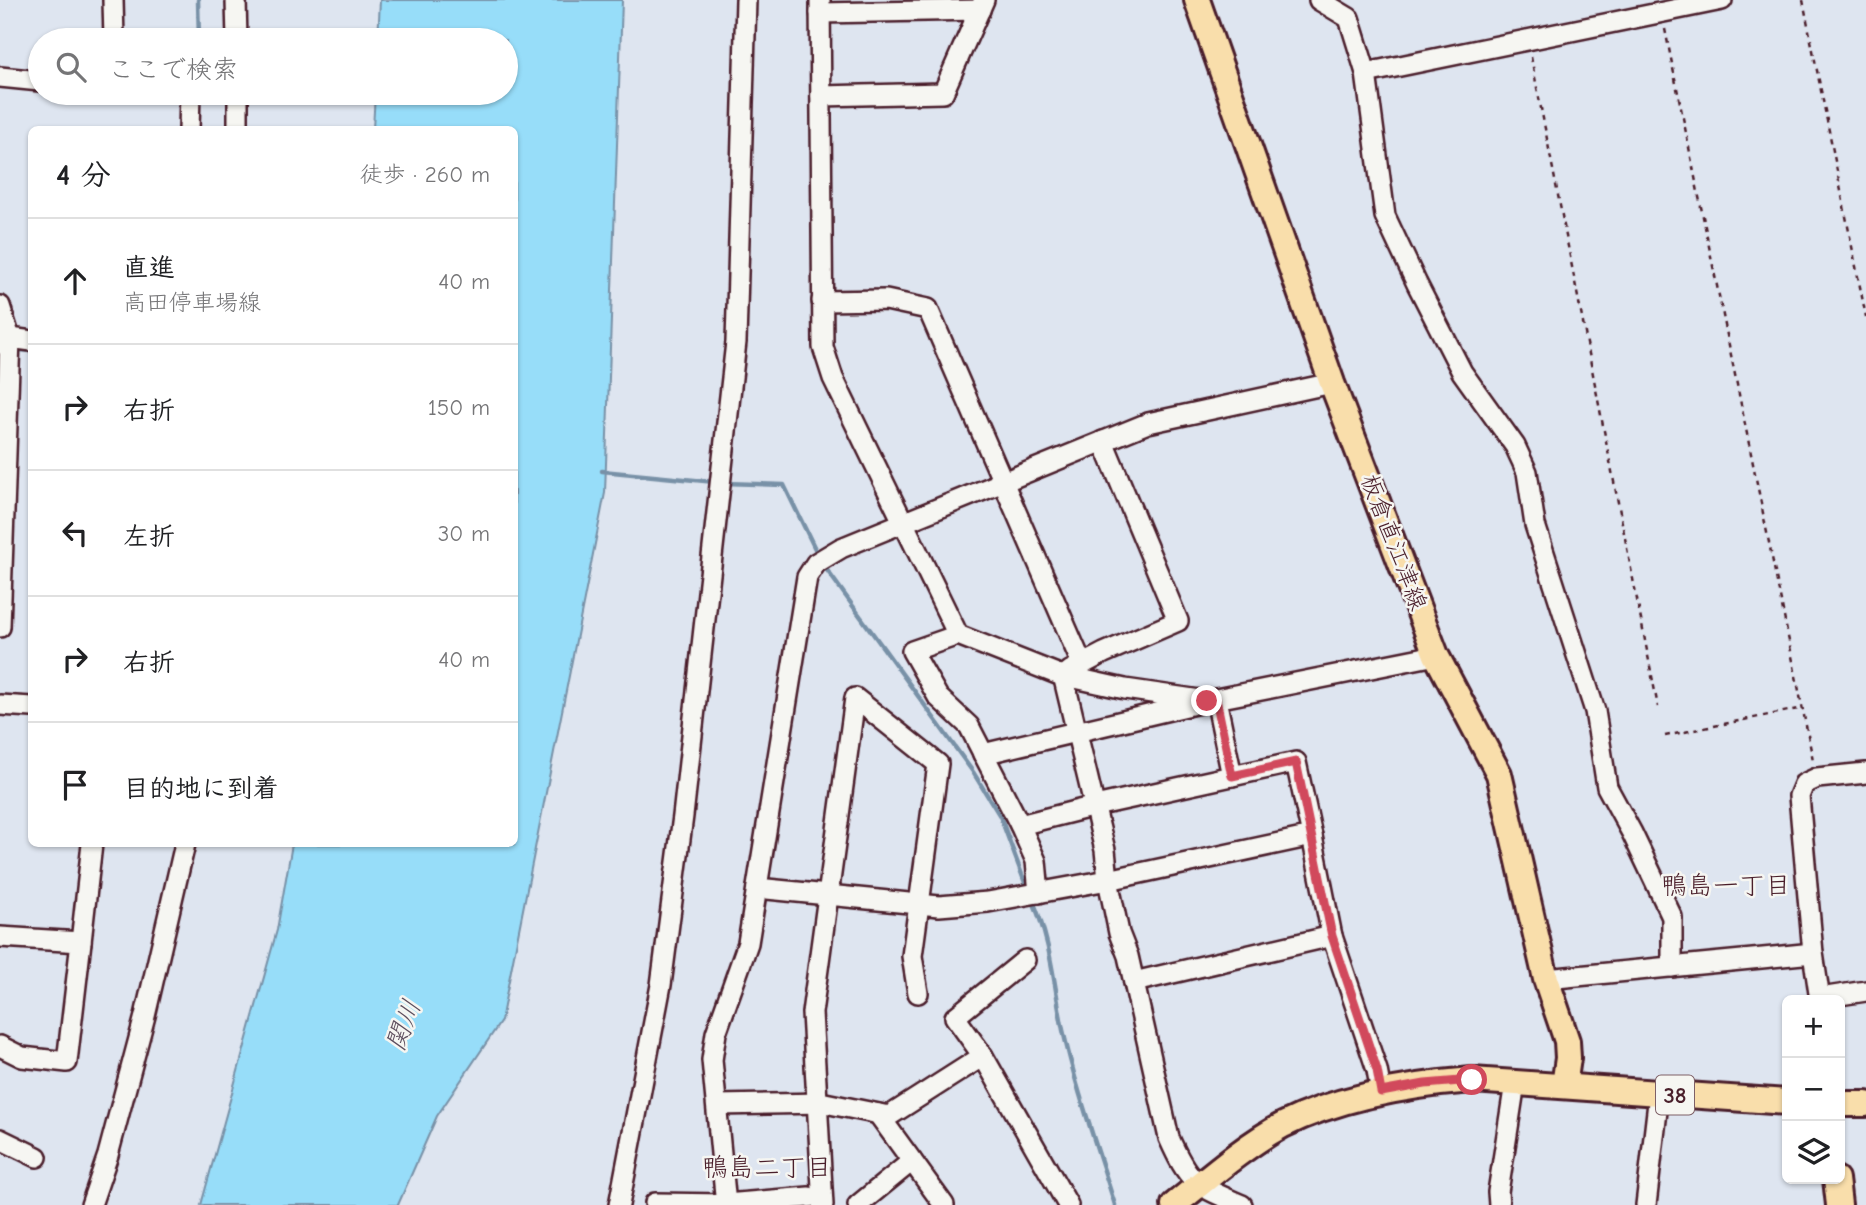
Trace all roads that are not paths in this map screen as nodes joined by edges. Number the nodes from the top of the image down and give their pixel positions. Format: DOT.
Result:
graph roads {
  1 [pos="113,0"];
  2 [pos="236,0"];
  3 [pos="746,0"];
  4 [pos="1197,0"];
  5 [pos="1318,0"];
  6 [pos="1722,0"];
  7 [pos="982,5"];
  8 [pos="1661,6"];
  9 [pos="820,7"];
  10 [pos="114,28"];
  11 [pos="237,28"];
  12 [pos="1366,73"];
  13 [pos="0,78"];
  14 [pos="28,79"];
  15 [pos="821,96"];
  16 [pos="190,105"];
  17 [pos="238,105"];
  18 [pos="189,126"];
  19 [pos="238,126"];
  20 [pos="822,300"];
  21 [pos="0,306"];
  22 [pos="5,341"];
  23 [pos="28,341"];
  24 [pos="1332,383"];
  25 [pos="1103,441"];
  26 [pos="1004,481"];
  27 [pos="903,522"];
  28 [pos="0,628"];
  29 [pos="958,635"];
  30 [pos="1436,655"];
  31 [pos="1082,664"];
  32 [pos="1063,675"];
  33 [pos="1211,700"];
  34 [pos="0,705"];
  35 [pos="28,707"];
  36 [pos="1077,731"];
  37 [pos="983,754"];
  38 [pos="1866,773"];
  39 [pos="1232,776"];
  40 [pos="1095,806"];
  41 [pos="1020,825"];
  42 [pos="1312,836"];
  43 [pos="92,847"];
  44 [pos="184,847"];
  45 [pos="1108,880"];
  46 [pos="757,888"];
  47 [pos="1039,892"];
  48 [pos="829,894"];
  49 [pos="918,903"];
  50 [pos="1332,936"];
  51 [pos="0,937"];
  52 [pos="81,942"];
  53 [pos="1813,953"];
  54 [pos="1025,960"];
  55 [pos="1672,967"];
  56 [pos="1546,979"];
  57 [pos="1134,982"];
  58 [pos="1866,991"];
  59 [pos="918,993"];
  60 [pos="1819,995"];
  61 [pos="1843,995"];
  62 [pos="0,1046"];
  63 [pos="983,1056"];
  64 [pos="1516,1083"];
  65 [pos="1564,1086"];
  66 [pos="1381,1092"];
  67 [pos="1659,1094"];
  68 [pos="1782,1102"];
  69 [pos="817,1103"];
  70 [pos="717,1104"];
  71 [pos="1845,1104"];
  72 [pos="1866,1104"];
  73 [pos="878,1114"];
  74 [pos="0,1139"];
  75 [pos="37,1157"];
  76 [pos="912,1161"];
  77 [pos="1837,1184"];
  78 [pos="1198,1186"];
  79 [pos="816,1201"];
  80 [pos="656,1203"];
  81 [pos="91,1205"];
  82 [pos="619,1205"];
  83 [pos="726,1205"];
  84 [pos="858,1205"];
  85 [pos="944,1205"];
  86 [pos="1068,1205"];
  87 [pos="1174,1205"];
  88 [pos="1242,1205"];
  89 [pos="1499,1205"];
  90 [pos="1646,1205"];
  91 [pos="1839,1205"];
  1 -- 10 [label="street"];
  2 -- 11 [label="street"];
  3 -- 82 [label="street"];
  4 -- 24 [label="main road, 板倉直江津線"];
  5 -- 12 [label="street"];
  6 -- 8 [label="street"];
  7 -- 9 [label="street"];
  7 -- 15 [label="street"];
  8 -- 12 [label="street"];
  9 -- 15 [label="street"];
  12 -- 55 [label="street"];
  13 -- 14 [label="street"];
  15 -- 20 [label="street"];
  16 -- 18 [label="street"];
  17 -- 19 [label="street"];
  20 -- 26 [label="street"];
  20 -- 27 [label="street"];
  21 -- 22 [label="street"];
  22 -- 23 [label="street"];
  22 -- 28 [label="street"];
  24 -- 25 [label="street"];
  24 -- 30 [label="main road, 板倉直江津線"];
  25 -- 26 [label="street"];
  25 -- 31 [label="street"];
  26 -- 27 [label="street"];
  26 -- 31 [label="street"];
  27 -- 29 [label="street"];
  27 -- 46 [label="street"];
  29 -- 32 [label="street"];
  29 -- 37 [label="street"];
  30 -- 33 [label="street"];
  30 -- 56 [label="main road, 板倉直江津線"];
  31 -- 32 [label="street"];
  32 -- 33 [label="street"];
  32 -- 36 [label="street"];
  33 -- 36 [label="street"];
  33 -- 39 [label="street"];
  34 -- 35 [label="street"];
  36 -- 37 [label="street"];
  36 -- 40 [label="street"];
  37 -- 41 [label="street"];
  38 -- 53 [label="street"];
  39 -- 40 [label="street"];
  39 -- 42 [label="street"];
  40 -- 41 [label="street"];
  40 -- 45 [label="street"];
  41 -- 47 [label="street"];
  42 -- 45 [label="street"];
  42 -- 50 [label="street"];
  43 -- 52 [label="street"];
  44 -- 81 [label="street"];
  45 -- 47 [label="street"];
  45 -- 57 [label="street"];
  46 -- 48 [label="street"];
  46 -- 70 [label="street"];
  47 -- 49 [label="street"];
  48 -- 49 [label="street"];
  48 -- 49 [label="street"];
  48 -- 69 [label="street"];
  49 -- 59 [label="street"];
  50 -- 57 [label="street"];
  50 -- 66 [label="street"];
  51 -- 52 [label="street"];
  52 -- 62 [label="street"];
  53 -- 55 [label="street"];
  53 -- 60 [label="street"];
  54 -- 63 [label="street"];
  55 -- 56 [label="street"];
  56 -- 65 [label="main road, 板倉直江津線"];
  57 -- 78 [label="street"];
  58 -- 61 [label="street"];
  63 -- 73 [label="street"];
  63 -- 86 [label="street"];
  64 -- 65 [label="main road, 38"];
  64 -- 66 [label="main road, 38"];
  64 -- 89 [label="street"];
  65 -- 67 [label="main road, 38"];
  66 -- 78 [label="main road, 38"];
  67 -- 68 [label="main road, 38"];
  67 -- 90 [label="street"];
  69 -- 70 [label="street"];
  69 -- 73 [label="street"];
  69 -- 79 [label="street"];
  70 -- 83 [label="street"];
  71 -- 72 [label="main road"];
  73 -- 76 [label="street"];
  74 -- 75 [label="street"];
  76 -- 84 [label="street"];
  76 -- 85 [label="street"];
  77 -- 91 [label="main road"];
  78 -- 87 [label="main road, 38"];
  78 -- 88 [label="street"];
  79 -- 83 [label="street"];
  80 -- 83 [label="street"];
}
